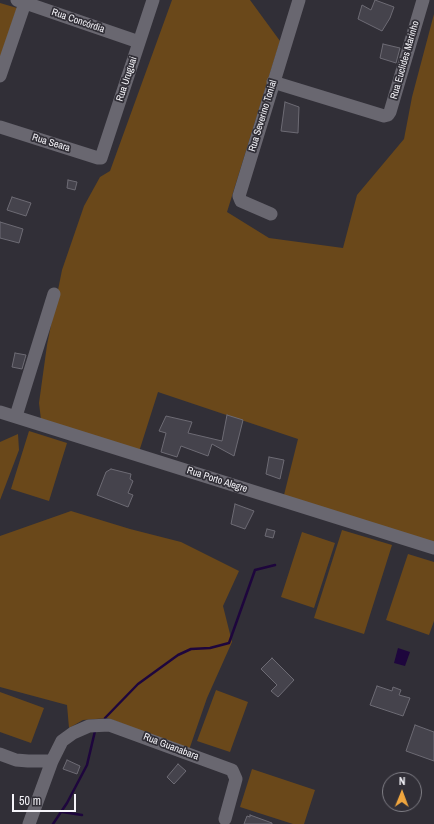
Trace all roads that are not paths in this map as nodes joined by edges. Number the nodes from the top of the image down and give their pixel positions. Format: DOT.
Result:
graph roads {
  1 [pos="153,0"];
  2 [pos="299,0"];
  3 [pos="423,0"];
  4 [pos="23,1"];
  5 [pos="139,42"];
  6 [pos="0,76"];
  7 [pos="273,82"];
  8 [pos="0,128"];
  9 [pos="101,158"];
  10 [pos="271,214"];
  11 [pos="54,294"];
  12 [pos="0,412"];
  13 [pos="16,416"];
  14 [pos="434,548"];
  15 [pos="0,754"];
  16 [pos="52,761"];
  17 [pos="225,819"];
  18 [pos="29,824"];
  1 -- 5 [label="street, Rua Uruguai"];
  2 -- 7 [label="street, Rua Severino Tonial"];
  3 -- 7 [label="street, Rua Euclides Marinho"];
  4 -- 5 [label="street, Rua Concórdia"];
  4 -- 6 [label="street"];
  5 -- 9 [label="street, Rua Uruguai"];
  7 -- 10 [label="street, Rua Severino Tonial"];
  8 -- 9 [label="street, Rua Seara"];
  11 -- 13 [label="street"];
  12 -- 13 [label="street, Rua Porto Alegre"];
  13 -- 14 [label="street, Rua Porto Alegre"];
  15 -- 16 [label="street"];
  16 -- 17 [label="street, Rua Guanabara"];
  16 -- 18 [label="street"];
}
